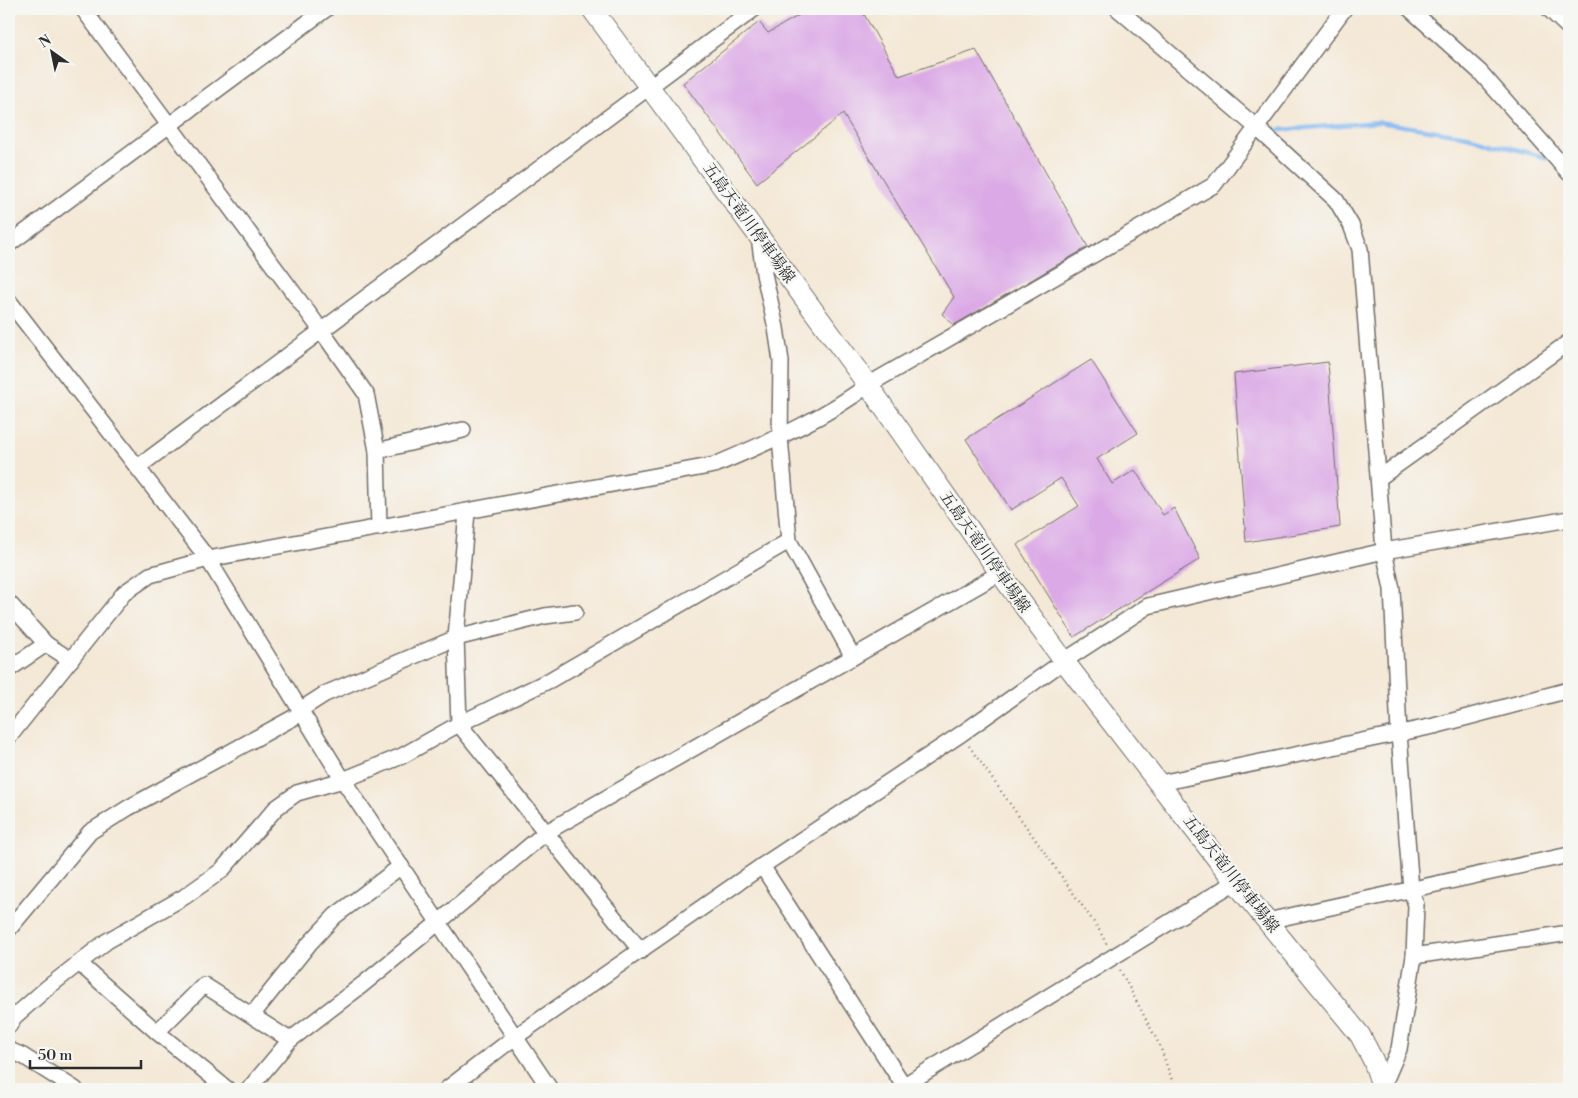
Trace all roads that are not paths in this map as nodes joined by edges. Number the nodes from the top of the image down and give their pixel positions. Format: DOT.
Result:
graph roads {
  1 [pos="83,9"];
  2 [pos="326,9"];
  3 [pos="592,9"];
  4 [pos="754,9"];
  5 [pos="1118,9"];
  6 [pos="1344,9"];
  7 [pos="1410,9"];
  8 [pos="1549,9"];
  9 [pos="1569,28"];
  10 [pos="650,87"];
  11 [pos="170,124"];
  12 [pos="1256,127"];
  13 [pos="1569,173"];
  14 [pos="759,236"];
  15 [pos="9,244"];
  16 [pos="9,301"];
  17 [pos="322,330"];
  18 [pos="1569,342"];
  19 [pos="868,385"];
  20 [pos="463,430"];
  21 [pos="780,437"];
  22 [pos="377,451"];
  23 [pos="138,467"];
  24 [pos="1379,478"];
  25 [pos="467,512"];
  26 [pos="1569,519"];
  27 [pos="379,528"];
  28 [pos="789,541"];
  29 [pos="1384,551"];
  30 [pos="208,559"];
  31 [pos="1000,573"];
  32 [pos="9,603"];
  33 [pos="574,612"];
  34 [pos="456,638"];
  35 [pos="46,644"];
  36 [pos="852,657"];
  37 [pos="71,660"];
  38 [pos="1064,662"];
  39 [pos="9,669"];
  40 [pos="1569,690"];
  41 [pos="301,712"];
  42 [pos="459,724"];
  43 [pos="1399,734"];
  44 [pos="9,737"];
  45 [pos="343,780"];
  46 [pos="1160,783"];
  47 [pos="545,833"];
  48 [pos="1569,855"];
  49 [pos="401,866"];
  50 [pos="762,866"];
  51 [pos="1235,882"];
  52 [pos="1411,890"];
  53 [pos="1267,921"];
  54 [pos="439,922"];
  55 [pos="9,929"];
  56 [pos="1569,933"];
  57 [pos="641,951"];
  58 [pos="1414,956"];
  59 [pos="79,963"];
  60 [pos="252,1016"];
  61 [pos="9,1026"];
  62 [pos="157,1032"];
  63 [pos="515,1037"];
  64 [pos="290,1040"];
  65 [pos="9,1050"];
  66 [pos="905,1088"];
  67 [pos="1383,1088"];
  68 [pos="75,1089"];
  69 [pos="227,1089"];
  70 [pos="249,1089"];
  71 [pos="447,1089"];
  72 [pos="550,1089"];
  1 -- 11 [label="street"];
  2 -- 11 [label="street"];
  3 -- 10 [label="main road, 五島天竜川停車場線"];
  4 -- 10 [label="street"];
  5 -- 12 [label="street"];
  6 -- 12 [label="street"];
  7 -- 13 [label="street"];
  8 -- 9 [label="street"];
  10 -- 14 [label="main road, 五島天竜川停車場線"];
  10 -- 17 [label="street"];
  11 -- 15 [label="street"];
  11 -- 17 [label="street"];
  12 -- 19 [label="street"];
  12 -- 24 [label="street"];
  14 -- 19 [label="main road, 五島天竜川停車場線"];
  14 -- 21 [label="street"];
  16 -- 23 [label="street"];
  17 -- 22 [label="street"];
  17 -- 23 [label="street"];
  18 -- 24 [label="street"];
  19 -- 21 [label="street"];
  19 -- 31 [label="main road, 五島天竜川停車場線"];
  20 -- 22 [label="street"];
  21 -- 25 [label="street"];
  21 -- 28 [label="street"];
  22 -- 27 [label="street"];
  23 -- 30 [label="street"];
  24 -- 29 [label="street"];
  25 -- 27 [label="street"];
  25 -- 34 [label="street"];
  26 -- 29 [label="street"];
  27 -- 30 [label="street"];
  28 -- 36 [label="street"];
  28 -- 42 [label="street"];
  29 -- 38 [label="street"];
  29 -- 43 [label="street"];
  30 -- 37 [label="street"];
  30 -- 41 [label="street"];
  31 -- 36 [label="street"];
  31 -- 38 [label="main road, 五島天竜川停車場線"];
  32 -- 35 [label="street"];
  33 -- 34 [label="street"];
  34 -- 41 [label="street"];
  34 -- 42 [label="street"];
  35 -- 37 [label="street"];
  35 -- 39 [label="street"];
  36 -- 47 [label="street"];
  37 -- 44 [label="street"];
  38 -- 46 [label="main road, 五島天竜川停車場線"];
  38 -- 50 [label="street"];
  40 -- 43 [label="street"];
  41 -- 45 [label="street"];
  41 -- 55 [label="street"];
  42 -- 45 [label="street"];
  42 -- 47 [label="street"];
  43 -- 46 [label="street"];
  43 -- 52 [label="street"];
  45 -- 49 [label="street"];
  45 -- 59 [label="street"];
  46 -- 51 [label="main road, 五島天竜川停車場線"];
  47 -- 54 [label="street"];
  47 -- 57 [label="street"];
  48 -- 52 [label="street"];
  49 -- 54 [label="street"];
  49 -- 60 [label="street"];
  50 -- 57 [label="street"];
  50 -- 66 [label="street"];
  51 -- 53 [label="main road, 五島天竜川停車場線"];
  51 -- 66 [label="street"];
  52 -- 53 [label="street"];
  52 -- 58 [label="street"];
  53 -- 67 [label="main road, 五島天竜川停車場線"];
  54 -- 63 [label="street"];
  54 -- 64 [label="street"];
  56 -- 58 [label="street"];
  57 -- 63 [label="street"];
  58 -- 67 [label="street"];
  59 -- 61 [label="street"];
  59 -- 62 [label="street"];
  60 -- 62 [label="street"];
  60 -- 64 [label="street"];
  62 -- 69 [label="street"];
  63 -- 71 [label="street"];
  63 -- 72 [label="street"];
  64 -- 70 [label="street"];
  65 -- 68 [label="street"];
}
